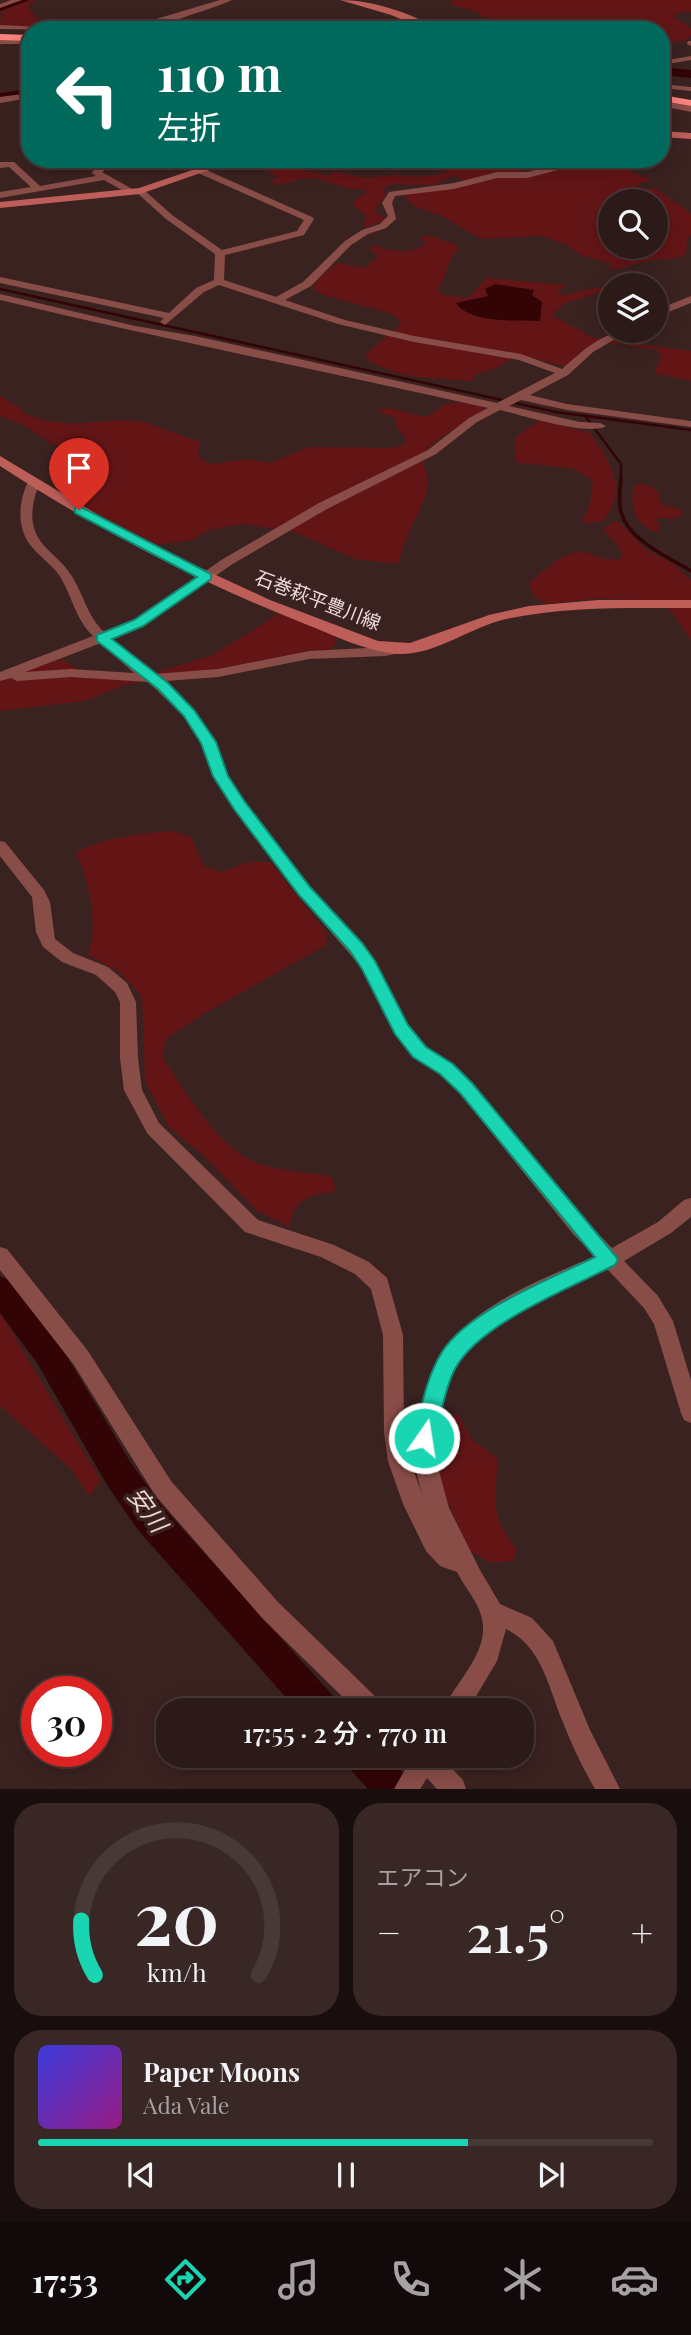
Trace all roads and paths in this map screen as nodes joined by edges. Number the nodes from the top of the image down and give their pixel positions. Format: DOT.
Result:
graph roads {
  1 [pos="18,0"];
  2 [pos="228,0"];
  3 [pos="344,0"];
  4 [pos="0,5"];
  5 [pos="159,21"];
  6 [pos="413,21"];
  7 [pos="21,33"];
  8 [pos="0,34"];
  9 [pos="21,37"];
  10 [pos="691,58"];
  11 [pos="670,62"];
  12 [pos="670,88"];
  13 [pos="21,93"];
  14 [pos="0,94"];
  15 [pos="21,94"];
  16 [pos="690,94"];
  17 [pos="670,95"];
  18 [pos="0,100"];
  19 [pos="670,105"];
  20 [pos="691,109"];
  21 [pos="670,135"];
  22 [pos="691,136"];
  23 [pos="0,165"];
  24 [pos="100,168"];
  25 [pos="210,168"];
  26 [pos="558,168"];
  27 [pos="201,171"];
  28 [pos="103,177"];
  29 [pos="37,188"];
  30 [pos="136,192"];
  31 [pos="0,195"];
  32 [pos="0,205"];
  33 [pos="220,253"];
  34 [pos="0,281"];
  35 [pos="219,281"];
  36 [pos="0,297"];
  37 [pos="691,299"];
  38 [pos="277,301"];
  39 [pos="668,309"];
  40 [pos="170,317"];
  41 [pos="155,331"];
  42 [pos="602,343"];
  43 [pos="564,373"];
  44 [pos="517,397"];
  45 [pos="499,406"];
  46 [pos="691,424"];
  47 [pos="600,426"];
  48 [pos="4,466"];
  49 [pos="33,483"];
  50 [pos="206,576"];
  51 [pos="691,604"];
  52 [pos="102,638"];
  53 [pos="400,649"];
  54 [pos="3,677"];
  55 [pos="153,678"];
  56 [pos="0,846"];
  57 [pos="691,1206"];
  58 [pos="0,1255"];
  59 [pos="608,1259"];
  60 [pos="691,1413"];
  61 [pos="464,1564"];
  62 [pos="494,1613"];
  63 [pos="361,1698"];
  64 [pos="462,1698"];
  65 [pos="422,1768"];
  66 [pos="454,1789"];
  67 [pos="608,1789"];
  1 -- 4 [label="street"];
  2 -- 5 [label="street"];
  3 -- 6 [label="main road"];
  7 -- 8 [label="street"];
  8 -- 9 [label="highway"];
  10 -- 11 [label="street"];
  12 -- 16 [label="street"];
  13 -- 14 [label="street"];
  15 -- 18 [label="street"];
  16 -- 17 [label="highway"];
  19 -- 20 [label="street"];
  21 -- 22 [label="main road"];
  23 -- 29 [label="street"];
  24 -- 28 [label="street"];
  25 -- 27 [label="main road"];
  26 -- 38 [label="street"];
  27 -- 30 [label="main road"];
  27 -- 33 [label="street"];
  28 -- 29 [label="street"];
  28 -- 30 [label="street"];
  29 -- 31 [label="street"];
  30 -- 32 [label="main road"];
  30 -- 33 [label="street"];
  33 -- 35 [label="street"];
  34 -- 40 [label="street"];
  35 -- 38 [label="street"];
  35 -- 40 [label="street"];
  36 -- 45 [label="street"];
  37 -- 39 [label="street"];
  38 -- 43 [label="street"];
  40 -- 41 [label="street"];
  42 -- 43 [label="street"];
  43 -- 44 [label="street"];
  44 -- 45 [label="street"];
  44 -- 46 [label="street"];
  45 -- 47 [label="street"];
  45 -- 50 [label="street"];
  48 -- 49 [label="main road, 石巻萩平豊川線"];
  49 -- 50 [label="main road, 石巻萩平豊川線"];
  49 -- 52 [label="street"];
  50 -- 52 [label="street"];
  50 -- 53 [label="main road, 石巻萩平豊川線"];
  51 -- 53 [label="main road, 石巻萩平豊川線"];
  52 -- 54 [label="street"];
  52 -- 55 [label="street"];
  53 -- 55 [label="street"];
  54 -- 55 [label="street"];
  55 -- 59 [label="street"];
  56 -- 61 [label="street"];
  57 -- 59 [label="street"];
  58 -- 63 [label="street"];
  59 -- 60 [label="street"];
  59 -- 61 [label="street"];
  61 -- 62 [label="street"];
  62 -- 64 [label="street"];
  62 -- 67 [label="street"];
  65 -- 66 [label="street"];
}
